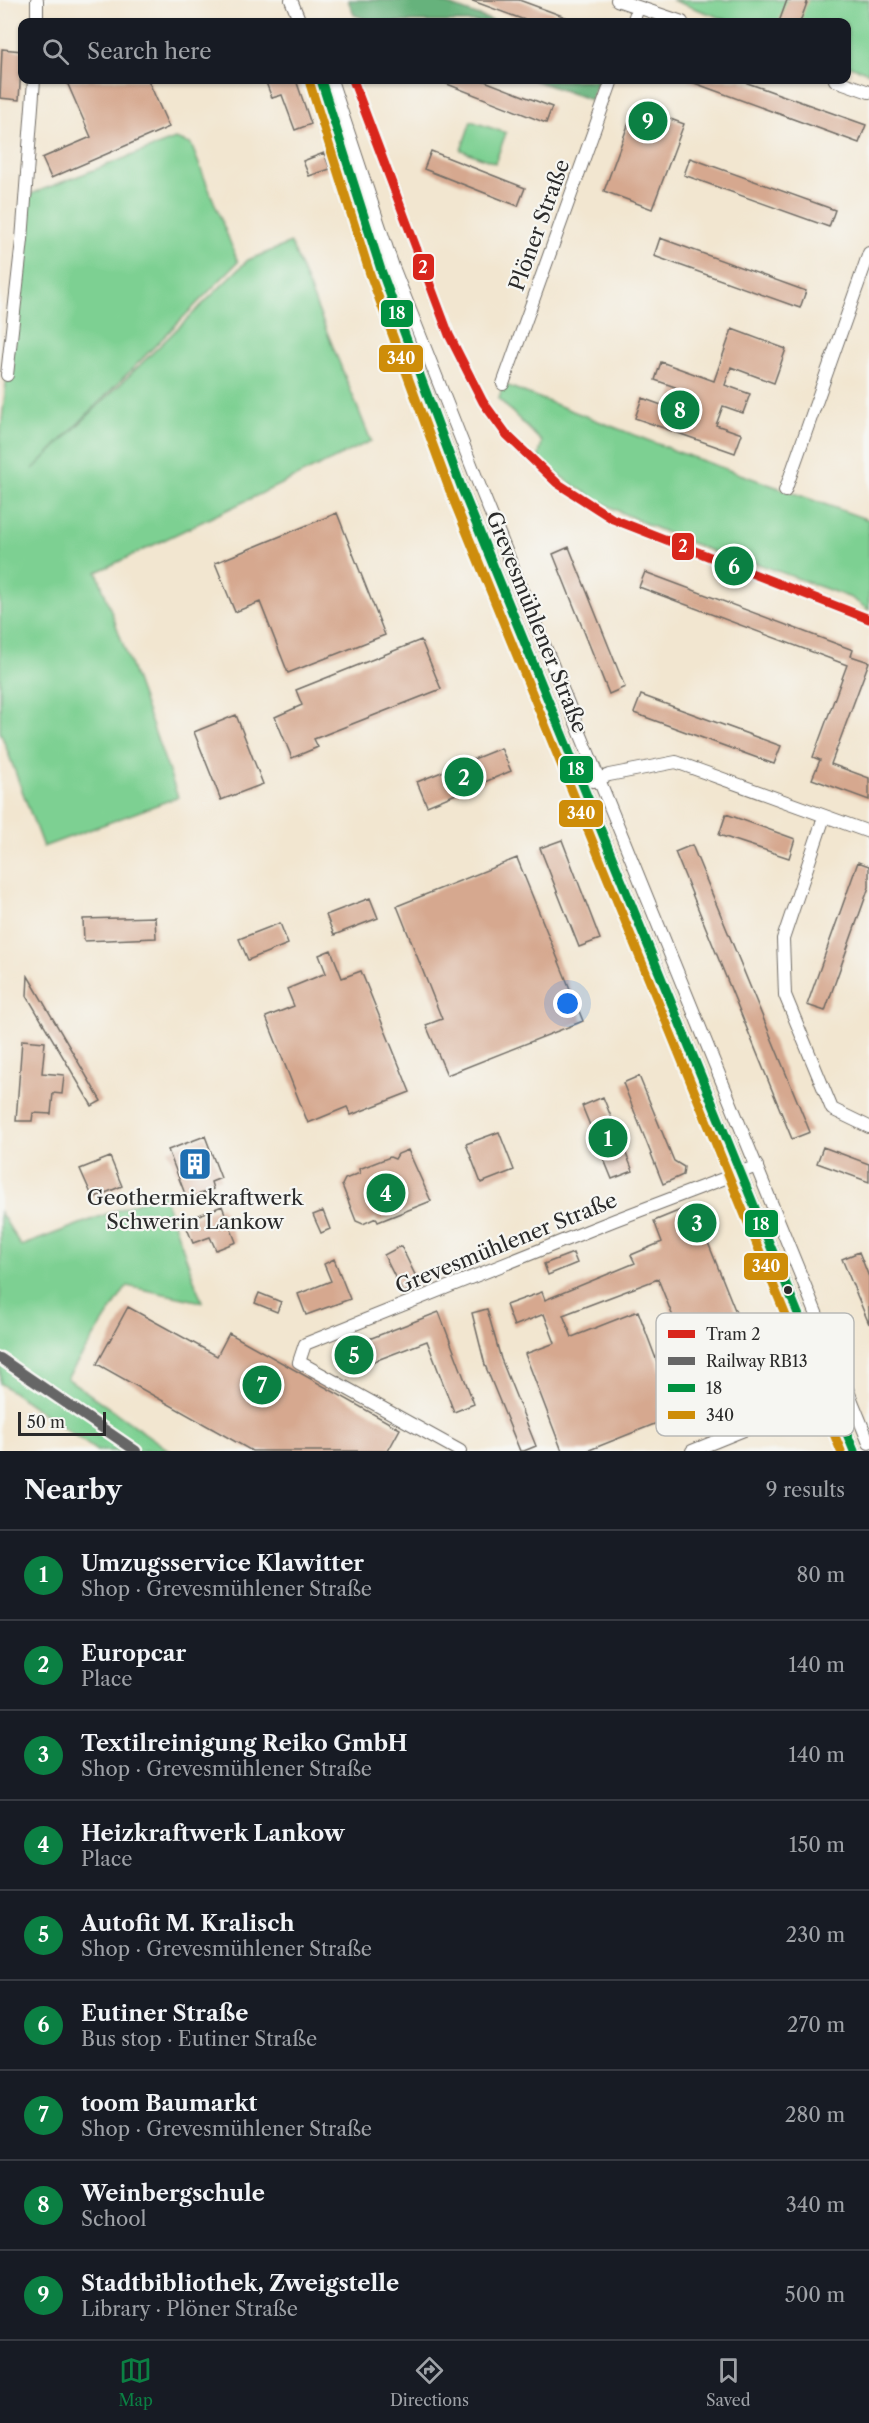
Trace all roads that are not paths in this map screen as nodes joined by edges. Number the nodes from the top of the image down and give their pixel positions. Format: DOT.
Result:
graph roads {
  1 [pos="37,0"];
  2 [pos="291,0"];
  3 [pos="300,0"];
  4 [pos="617,0"];
  5 [pos="638,8"];
  6 [pos="37,18"];
  7 [pos="298,18"];
  8 [pos="307,18"];
  9 [pos="634,18"];
  10 [pos="669,18"];
  11 [pos="34,84"];
  12 [pos="322,84"];
  13 [pos="332,84"];
  14 [pos="611,84"];
  15 [pos="846,84"];
  16 [pos="869,92"];
  17 [pos="869,254"];
  18 [pos="7,375"];
  19 [pos="503,384"];
  20 [pos="785,491"];
  21 [pos="599,779"];
  22 [pos="583,785"];
  23 [pos="824,817"];
  24 [pos="869,832"];
  25 [pos="869,1127"];
  26 [pos="757,1166"];
  27 [pos="740,1172"];
  28 [pos="798,1313"];
  29 [pos="817,1313"];
  30 [pos="854,1404"];
  31 [pos="729,1436"];
  32 [pos="848,1436"];
  33 [pos="869,1443"];
  34 [pos="460,1451"];
  35 [pos="692,1451"];
  36 [pos="854,1451"];
  1 -- 6 [label="street"];
  2 -- 7 [label="street"];
  3 -- 8 [label="street"];
  4 -- 5 [label="street"];
  5 -- 9 [label="street"];
  5 -- 10 [label="street"];
  11 -- 18 [label="street"];
  12 -- 22 [label="street, Grevesmühlener Straße"];
  13 -- 21 [label="street, Grevesmühlener Straße"];
  14 -- 19 [label="street, Plöner Straße"];
  15 -- 16 [label="street"];
  17 -- 20 [label="street"];
  21 -- 22 [label="street"];
  21 -- 23 [label="street"];
  21 -- 26 [label="street, Grevesmühlener Straße"];
  22 -- 27 [label="street, Grevesmühlener Straße"];
  23 -- 24 [label="street"];
  23 -- 25 [label="street"];
  26 -- 27 [label="street, Grevesmühlener Straße"];
  26 -- 29 [label="street, Grevesmühlener Straße"];
  27 -- 28 [label="street, Grevesmühlener Straße"];
  27 -- 34 [label="street, Grevesmühlener Straße"];
  30 -- 33 [label="street, Grevesmühlener Straße"];
  31 -- 35 [label="street"];
  32 -- 36 [label="street, Grevesmühlener Straße"];
}
